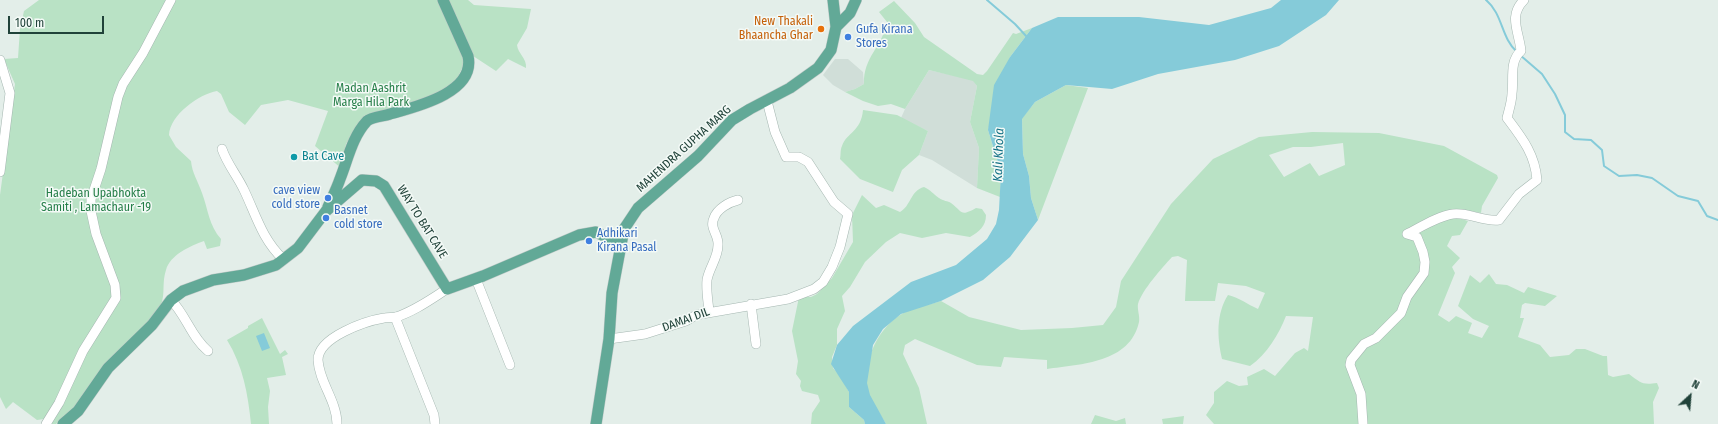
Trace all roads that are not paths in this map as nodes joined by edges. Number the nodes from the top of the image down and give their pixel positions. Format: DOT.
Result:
graph roads {
  1 [pos="171,0"];
  2 [pos="443,0"];
  3 [pos="833,0"];
  4 [pos="856,0"];
  5 [pos="1524,0"];
  6 [pos="836,27"];
  7 [pos="0,60"];
  8 [pos="767,101"];
  9 [pos="222,149"];
  10 [pos="345,164"];
  11 [pos="0,172"];
  12 [pos="362,180"];
  13 [pos="738,200"];
  14 [pos="326,211"];
  15 [pos="624,228"];
  16 [pos="596,232"];
  17 [pos="621,244"];
  18 [pos="283,259"];
  19 [pos="476,279"];
  20 [pos="447,289"];
  21 [pos="171,300"];
  22 [pos="751,304"];
  23 [pos="709,311"];
  24 [pos="395,317"];
  25 [pos="609,339"];
  26 [pos="756,344"];
  27 [pos="208,351"];
  28 [pos="510,365"];
  29 [pos="46,424"];
  30 [pos="63,424"];
  31 [pos="337,424"];
  32 [pos="435,424"];
  33 [pos="596,424"];
  34 [pos="1364,424"];
  1 -- 29 [label="street"];
  2 -- 10 [label="main road"];
  3 -- 6 [label="main road"];
  4 -- 6 [label="main road"];
  5 -- 34 [label="street"];
  6 -- 8 [label="main road, MAHENDRA GUPHA MARG"];
  7 -- 11 [label="street"];
  8 -- 15 [label="main road, MAHENDRA GUPHA MARG"];
  8 -- 22 [label="street, DAMAI DIL"];
  9 -- 18 [label="street"];
  10 -- 12 [label="main road"];
  10 -- 14 [label="main road"];
  12 -- 14 [label="main road"];
  12 -- 20 [label="main road, WAY TO BAT CAVE"];
  13 -- 23 [label="street"];
  14 -- 18 [label="main road"];
  15 -- 16 [label="main road"];
  15 -- 17 [label="main road, MAHENDRA GUPHA MARG"];
  16 -- 17 [label="main road"];
  16 -- 19 [label="main road"];
  17 -- 25 [label="main road, MAHENDRA GUPHA MARG"];
  18 -- 21 [label="main road"];
  19 -- 20 [label="main road"];
  19 -- 28 [label="street"];
  20 -- 24 [label="street"];
  21 -- 27 [label="street"];
  21 -- 30 [label="main road"];
  22 -- 23 [label="street, DAMAI DIL"];
  22 -- 26 [label="street"];
  23 -- 25 [label="street, DAMAI DIL"];
  24 -- 31 [label="street"];
  24 -- 32 [label="street"];
  25 -- 33 [label="main road, MAHENDRA GUPHA MARG"];
}
